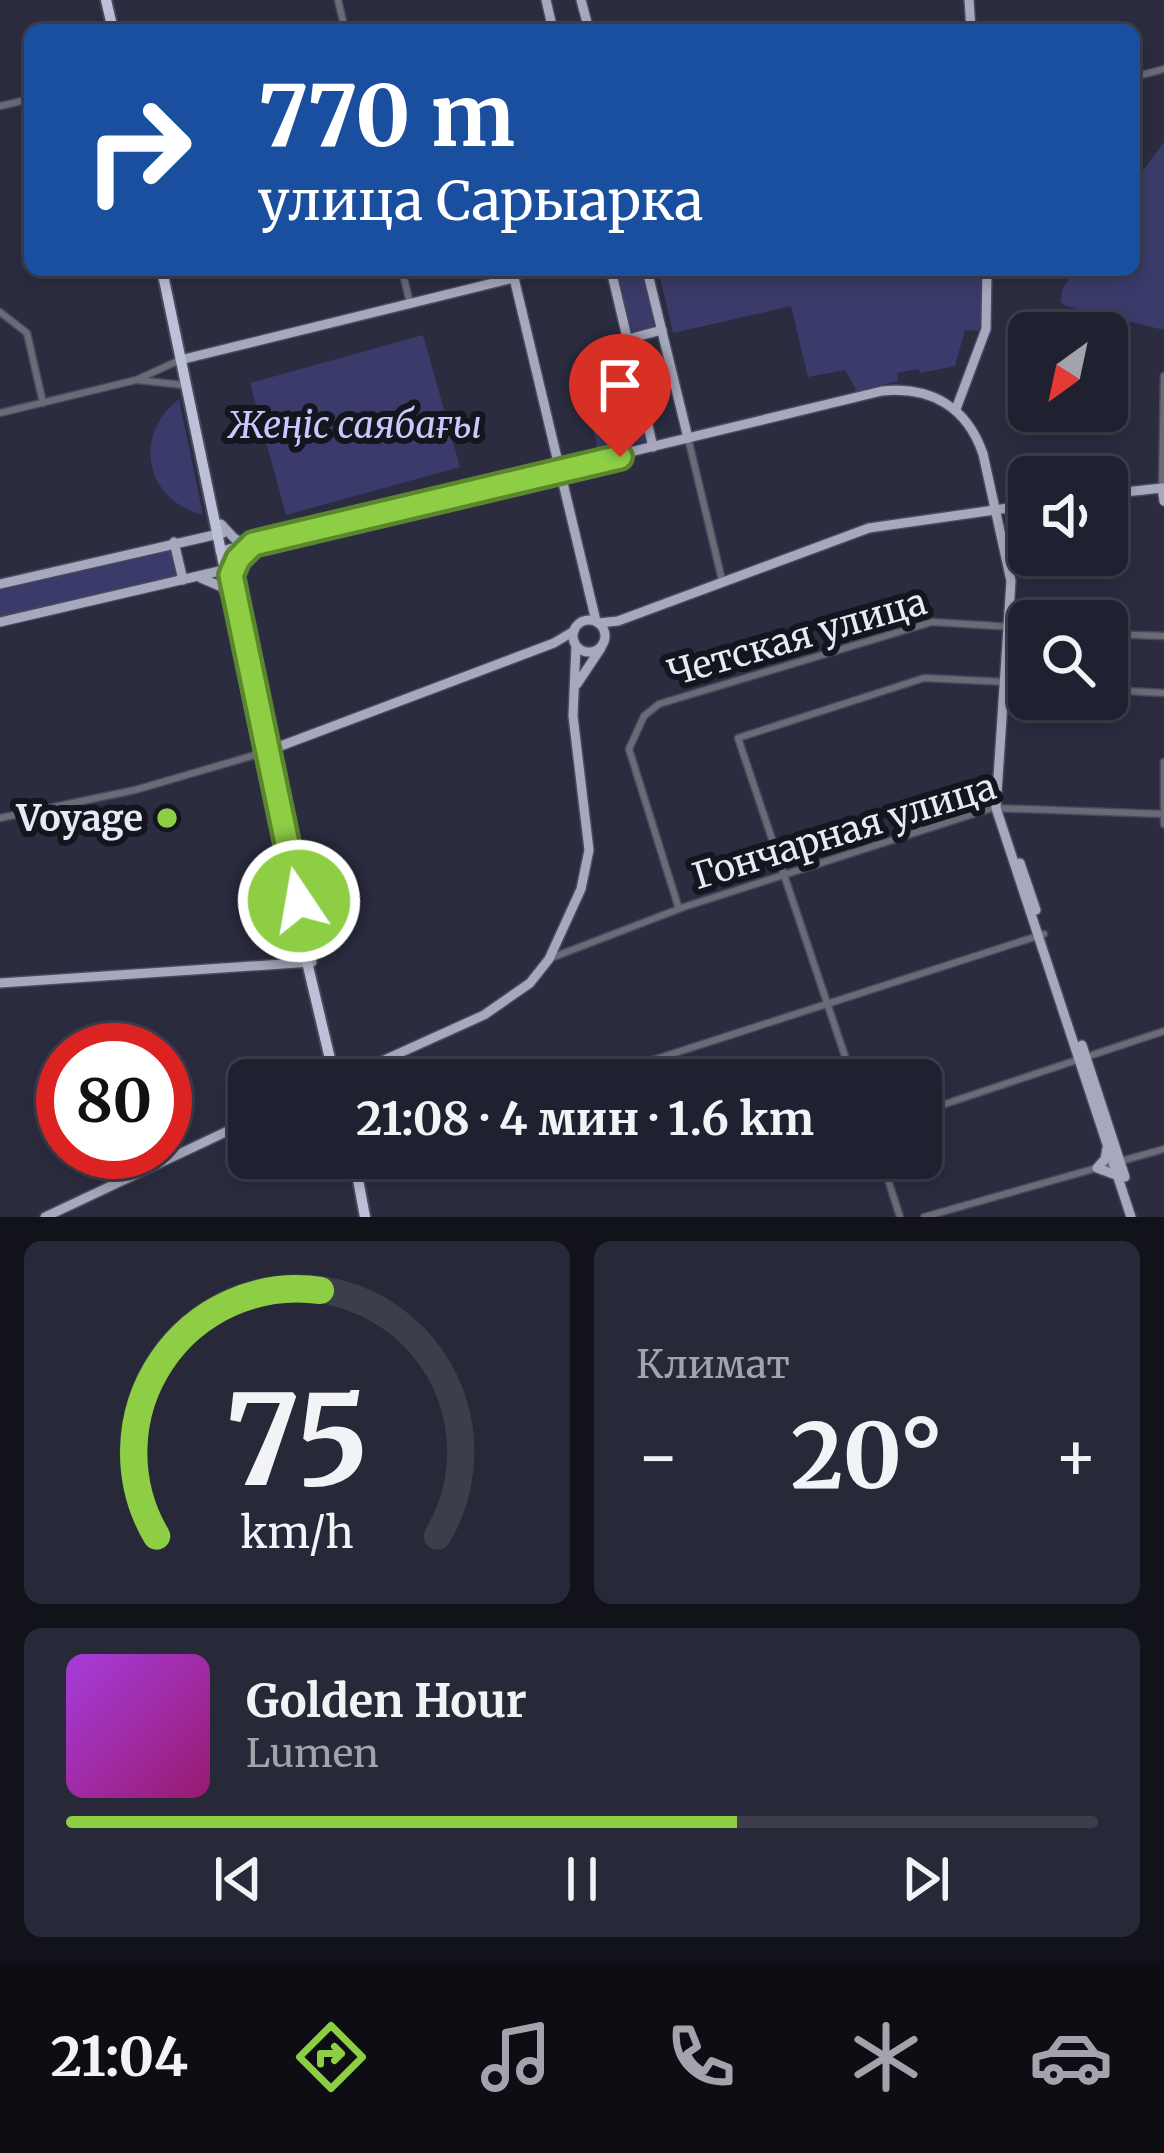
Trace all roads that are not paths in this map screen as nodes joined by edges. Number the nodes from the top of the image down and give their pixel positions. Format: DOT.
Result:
graph roads {
  1 [pos="166,276"];
  2 [pos="403,276"];
  3 [pos="511,276"];
  4 [pos="518,276"];
  5 [pos="612,276"];
  6 [pos="648,276"];
  7 [pos="988,276"];
  8 [pos="406,288"];
  9 [pos="410,303"];
  10 [pos="397,306"];
  11 [pos="0,312"];
  12 [pos="662,330"];
  13 [pos="628,338"];
  14 [pos="183,360"];
  15 [pos="1164,376"];
  16 [pos="136,380"];
  17 [pos="186,387"];
  18 [pos="43,403"];
  19 [pos="956,409"];
  20 [pos="0,413"];
  21 [pos="688,438"];
  22 [pos="653,447"];
  23 [pos="560,470"];
  24 [pos="1162,488"];
  25 [pos="1128,492"];
  26 [pos="208,498"];
  27 [pos="1164,500"];
  28 [pos="1008,509"];
  29 [pos="998,511"];
  30 [pos="220,531"];
  31 [pos="176,542"];
  32 [pos="253,544"];
  33 [pos="223,551"];
  34 [pos="228,571"];
  35 [pos="196,577"];
  36 [pos="183,580"];
  37 [pos="722,580"];
  38 [pos="0,584"];
  39 [pos="589,592"];
  40 [pos="1010,600"];
  41 [pos="231,604"];
  42 [pos="619,620"];
  43 [pos="0,622"];
  44 [pos="597,622"];
  45 [pos="1008,626"];
  46 [pos="576,627"];
  47 [pos="1128,635"];
  48 [pos="1164,636"];
  49 [pos="554,643"];
  50 [pos="576,645"];
  51 [pos="603,645"];
  52 [pos="1004,681"];
  53 [pos="1008,681"];
  54 [pos="575,689"];
  55 [pos="1128,691"];
  56 [pos="1164,693"];
  57 [pos="265,752"];
  58 [pos="1164,762"];
  59 [pos="999,805"];
  60 [pos="1163,814"];
  61 [pos="0,818"];
  62 [pos="1164,824"];
  63 [pos="784,875"];
  64 [pos="679,909"];
  65 [pos="1042,935"];
  66 [pos="549,959"];
  67 [pos="308,960"];
  68 [pos="0,983"];
  69 [pos="826,1004"];
  70 [pos="1164,1031"];
  71 [pos="1087,1056"];
  72 [pos="331,1059"];
  73 [pos="389,1059"];
  74 [pos="658,1059"];
  75 [pos="846,1059"];
  76 [pos="942,1105"];
  77 [pos="228,1131"];
  78 [pos="1108,1143"];
  79 [pos="1164,1149"];
  80 [pos="1117,1163"];
  81 [pos="1097,1168"];
  82 [pos="1119,1178"];
  83 [pos="358,1179"];
  84 [pos="888,1179"];
  85 [pos="45,1217"];
  86 [pos="365,1217"];
  87 [pos="900,1217"];
  88 [pos="924,1217"];
  89 [pos="1134,1217"];
  1 -- 14 [label="highway"];
  2 -- 8 [label="street"];
  3 -- 9 [label="main road"];
  4 -- 23 [label="main road"];
  5 -- 13 [label="main road"];
  6 -- 12 [label="main road"];
  7 -- 19 [label="main road"];
  8 -- 9 [label="street"];
  8 -- 10 [label="main road"];
  9 -- 10 [label="main road"];
  10 -- 14 [label="main road"];
  11 -- 18 [label="street"];
  12 -- 13 [label="main road"];
  12 -- 21 [label="main road"];
  13 -- 22 [label="main road"];
  14 -- 16 [label="street"];
  14 -- 17 [label="highway"];
  14 -- 30 [label="highway"];
  15 -- 24 [label="street"];
  16 -- 17 [label="street"];
  16 -- 18 [label="street"];
  17 -- 26 [label="highway"];
  18 -- 20 [label="street"];
  19 -- 21 [label="main road"];
  19 -- 29 [label="main road"];
  21 -- 22 [label="main road"];
  21 -- 37 [label="street"];
  22 -- 23 [label="main road"];
  23 -- 32 [label="main road"];
  23 -- 39 [label="main road"];
  24 -- 25 [label="main road"];
  24 -- 27 [label="main road"];
  26 -- 30 [label="highway"];
  26 -- 31 [label="main road"];
  28 -- 29 [label="main road"];
  29 -- 37 [label="main road"];
  29 -- 40 [label="main road"];
  30 -- 31 [label="main road"];
  30 -- 32 [label="main road"];
  30 -- 33 [label="highway"];
  31 -- 36 [label="main road"];
  31 -- 38 [label="main road"];
  32 -- 33 [label="main road"];
  32 -- 34 [label="main road"];
  33 -- 34 [label="highway"];
  34 -- 35 [label="main road"];
  34 -- 41 [label="highway"];
  34 -- 57 [label="highway"];
  35 -- 36 [label="main road"];
  35 -- 41 [label="main road"];
  36 -- 43 [label="main road"];
  37 -- 42 [label="main road"];
  39 -- 44 [label="main road"];
  39 -- 46 [label="main road"];
  41 -- 57 [label="highway"];
  42 -- 44 [label="main road"];
  42 -- 51 [label="main road"];
  44 -- 46 [label="main road"];
  44 -- 51 [label="main road"];
  45 -- 52 [label="main road"];
  45 -- 64 [label="street, Четская улица"];
  46 -- 49 [label="main road"];
  46 -- 50 [label="main road"];
  47 -- 48 [label="street"];
  49 -- 50 [label="main road"];
  49 -- 57 [label="main road"];
  50 -- 51 [label="main road"];
  50 -- 54 [label="main road"];
  51 -- 54 [label="main road"];
  52 -- 53 [label="street"];
  52 -- 59 [label="main road"];
  52 -- 63 [label="street"];
  54 -- 66 [label="main road"];
  55 -- 56 [label="street"];
  57 -- 61 [label="street"];
  57 -- 67 [label="highway"];
  58 -- 60 [label="street"];
  59 -- 60 [label="street, Гончарная улица"];
  59 -- 63 [label="street, Гончарная улица"];
  59 -- 65 [label="main road"];
  60 -- 62 [label="street"];
  63 -- 64 [label="street, Гончарная улица"];
  63 -- 69 [label="street"];
  64 -- 66 [label="street, Гончарная улица"];
  65 -- 69 [label="street"];
  65 -- 71 [label="main road"];
  66 -- 73 [label="main road"];
  67 -- 68 [label="main road"];
  67 -- 72 [label="highway"];
  69 -- 74 [label="street"];
  69 -- 75 [label="street"];
  70 -- 71 [label="street"];
  71 -- 76 [label="street"];
  71 -- 78 [label="main road"];
  71 -- 80 [label="main road"];
  77 -- 85 [label="main road"];
  78 -- 80 [label="main road"];
  78 -- 81 [label="main road"];
  79 -- 80 [label="street"];
  80 -- 81 [label="street"];
  80 -- 82 [label="main road"];
  80 -- 89 [label="main road"];
  81 -- 82 [label="main road"];
  81 -- 88 [label="street"];
  82 -- 89 [label="main road"];
  83 -- 86 [label="highway"];
  84 -- 87 [label="street"];
}
